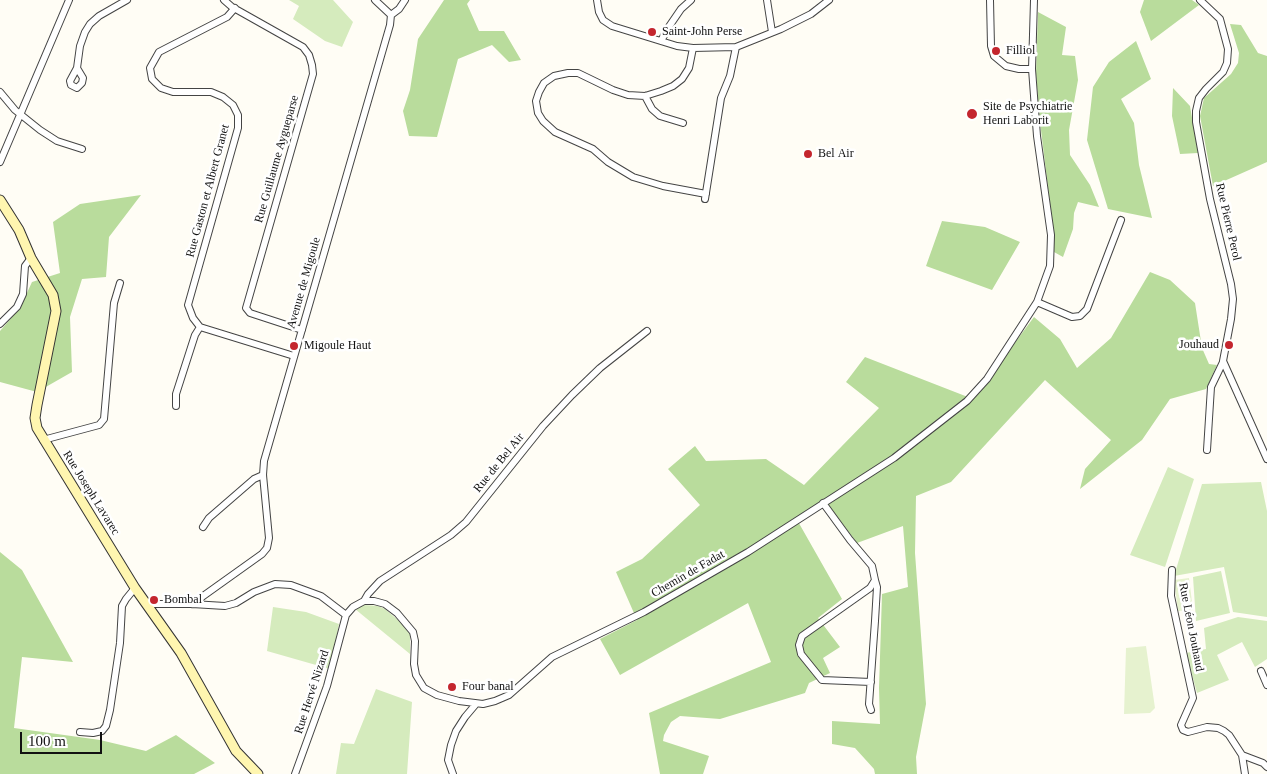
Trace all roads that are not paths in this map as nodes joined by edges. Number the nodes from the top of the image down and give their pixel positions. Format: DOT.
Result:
graph roads {
  1 [pos="69,0"];
  2 [pos="127,0"];
  3 [pos="224,0"];
  4 [pos="375,0"];
  5 [pos="405,0"];
  6 [pos="597,0"];
  7 [pos="691,0"];
  8 [pos="767,0"];
  9 [pos="828,0"];
  10 [pos="990,0"];
  11 [pos="1034,0"];
  12 [pos="1200,0"];
  13 [pos="235,8"];
  14 [pos="392,15"];
  15 [pos="772,32"];
  16 [pos="662,41"];
  17 [pos="736,46"];
  18 [pos="693,48"];
  19 [pos="77,68"];
  20 [pos="1032,69"];
  21 [pos="0,92"];
  22 [pos="645,96"];
  23 [pos="20,115"];
  24 [pos="683,123"];
  25 [pos="82,149"];
  26 [pos="0,162"];
  27 [pos="0,200"];
  28 [pos="1121,220"];
  29 [pos="31,258"];
  30 [pos="120,283"];
  31 [pos="1037,302"];
  32 [pos="0,324"];
  33 [pos="200,327"];
  34 [pos="302,330"];
  35 [pos="647,331"];
  36 [pos="294,356"];
  37 [pos="1223,362"];
  38 [pos="176,406"];
  39 [pos="43,440"];
  40 [pos="1207,450"];
  41 [pos="1267,459"];
  42 [pos="263,475"];
  43 [pos="823,503"];
  44 [pos="203,527"];
  45 [pos="1172,570"];
  46 [pos="875,580"];
  47 [pos="136,588"];
  48 [pos="207,594"];
  49 [pos="364,601"];
  50 [pos="192,604"];
  51 [pos="147,605"];
  52 [pos="217,606"];
  53 [pos="346,615"];
  54 [pos="1261,671"];
  55 [pos="871,682"];
  56 [pos="1267,685"];
  57 [pos="476,704"];
  58 [pos="872,710"];
  59 [pos="80,732"];
  60 [pos="1242,755"];
  61 [pos="1266,763"];
  62 [pos="258,774"];
  63 [pos="295,774"];
  64 [pos="452,774"];
  65 [pos="1245,774"];
  1 -- 23 [label="street"];
  2 -- 19 [label="street"];
  3 -- 13 [label="street, Rue Guillaume Aygueparse"];
  4 -- 14 [label="street"];
  5 -- 14 [label="street"];
  6 -- 16 [label="street"];
  7 -- 16 [label="street"];
  8 -- 15 [label="street"];
  9 -- 15 [label="street"];
  10 -- 20 [label="street"];
  11 -- 20 [label="street, Chemin de Fadat"];
  12 -- 37 [label="street, Rue Pierre Perol"];
  13 -- 33 [label="street, Rue Gaston et Albert Granet"];
  13 -- 34 [label="street, Rue Guillaume Aygueparse"];
  14 -- 34 [label="street, Avenue de Migoule"];
  15 -- 17 [label="street"];
  16 -- 18 [label="street"];
  17 -- 18 [label="street"];
  17 -- 22 [label="street"];
  18 -- 22 [label="street"];
  20 -- 31 [label="street, Chemin de Fadat"];
  21 -- 23 [label="street"];
  22 -- 24 [label="street"];
  23 -- 25 [label="street"];
  23 -- 26 [label="street"];
  27 -- 29 [label="street, Rue Joseph Lavarec"];
  28 -- 31 [label="street"];
  29 -- 32 [label="street"];
  29 -- 39 [label="street, Rue Joseph Lavarec"];
  30 -- 39 [label="street"];
  31 -- 43 [label="street, Chemin de Fadat"];
  33 -- 36 [label="street"];
  33 -- 38 [label="street"];
  34 -- 36 [label="street, Avenue de Migoule"];
  35 -- 49 [label="street, Rue de Bel Air"];
  36 -- 42 [label="street, Avenue de Migoule"];
  37 -- 40 [label="street"];
  37 -- 41 [label="street"];
  39 -- 47 [label="street, Rue Joseph Lavarec"];
  42 -- 44 [label="street"];
  42 -- 48 [label="street, Avenue de Migoule"];
  43 -- 46 [label="street"];
  43 -- 57 [label="street, Chemin de Fadat"];
  45 -- 60 [label="street, Rue Léon Jouhaud"];
  46 -- 55 [label="street"];
  46 -- 55 [label="street"];
  47 -- 51 [label="street, Rue Joseph Lavarec"];
  47 -- 59 [label="street"];
  48 -- 50 [label="street, Avenue de Migoule"];
  48 -- 52 [label="street"];
  49 -- 53 [label="street"];
  49 -- 57 [label="street, Chemin de Fadat"];
  50 -- 51 [label="street"];
  50 -- 52 [label="street"];
  51 -- 62 [label="street, Rue Joseph Lavarec"];
  52 -- 53 [label="street"];
  53 -- 63 [label="street, Rue Hervé Nizard"];
  54 -- 56 [label="street"];
  55 -- 58 [label="street"];
  57 -- 64 [label="street"];
  60 -- 61 [label="street"];
  60 -- 65 [label="street"];
}
